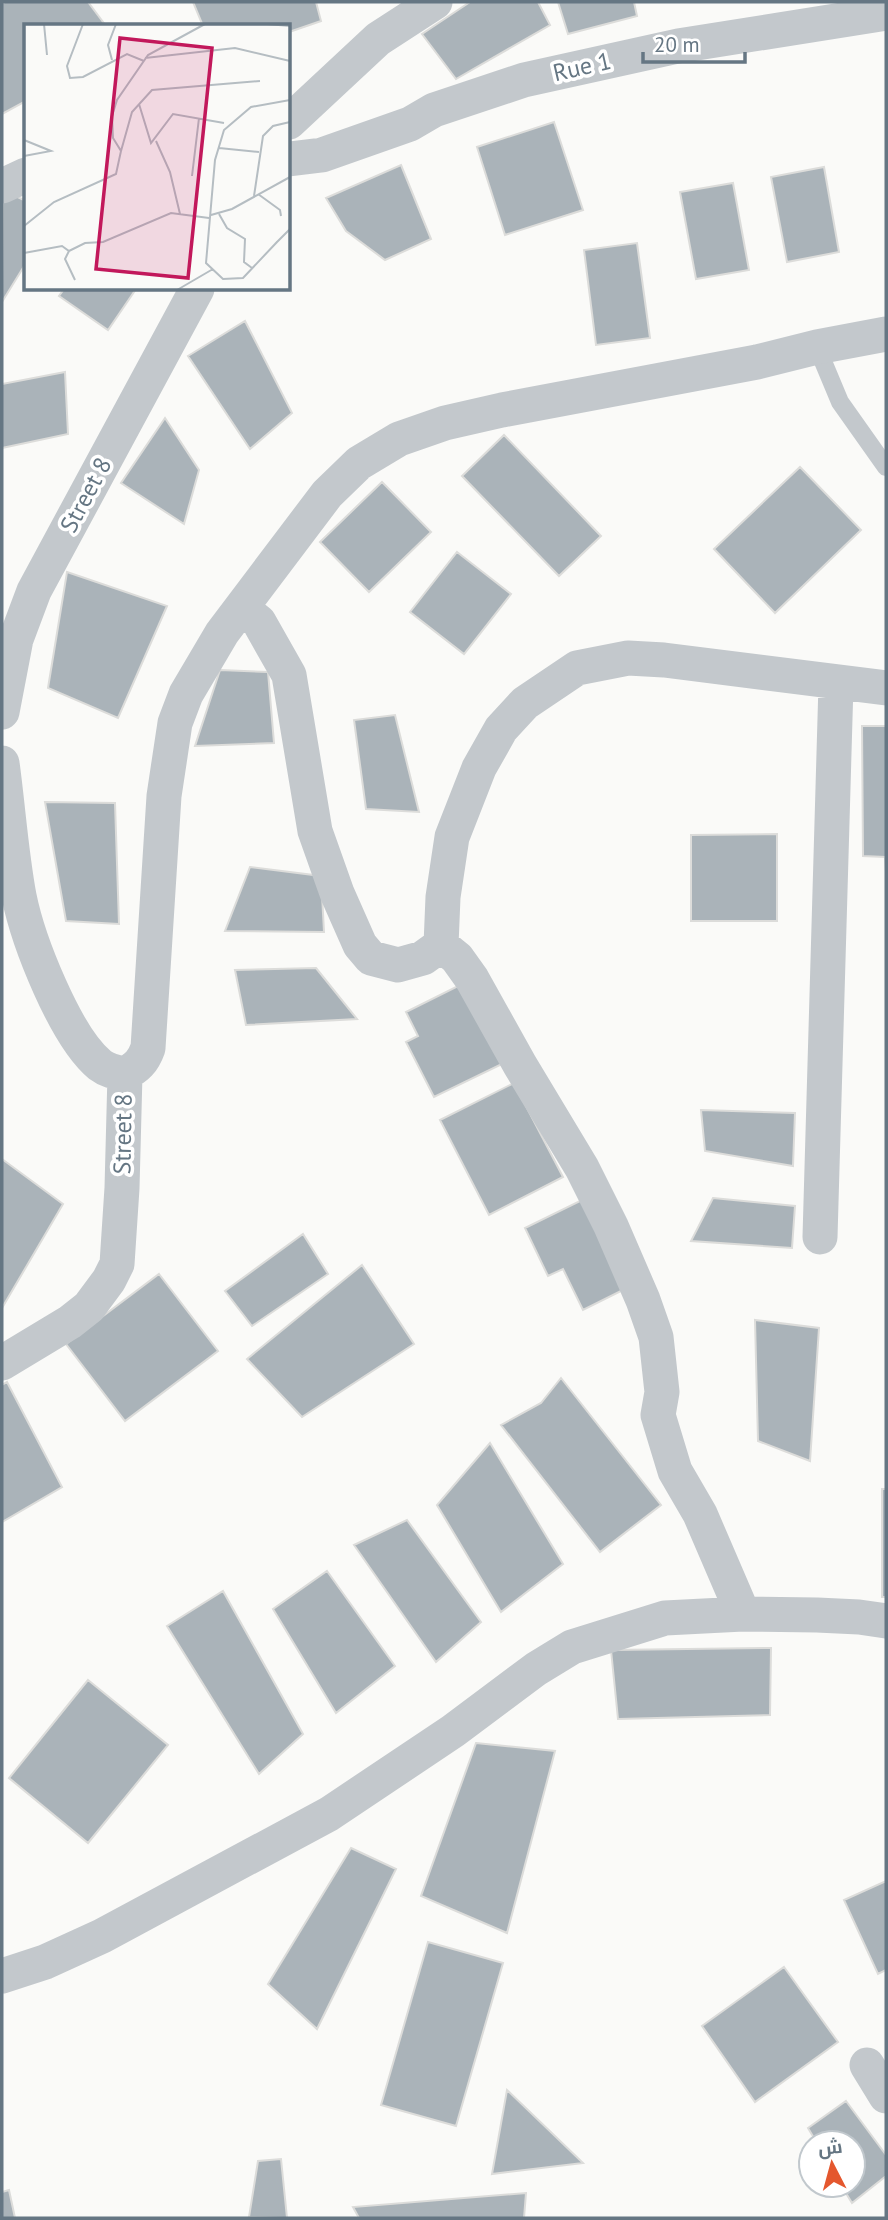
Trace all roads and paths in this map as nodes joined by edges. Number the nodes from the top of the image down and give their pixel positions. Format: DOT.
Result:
graph roads {
  1 [pos="435,2"];
  2 [pos="886,13"];
  3 [pos="290,121"];
  4 [pos="290,159"];
  5 [pos="24,176"];
  6 [pos="2,187"];
  7 [pos="196,290"];
  8 [pos="886,334"];
  9 [pos="817,347"];
  10 [pos="886,467"];
  11 [pos="243,609"];
  12 [pos="836,684"];
  13 [pos="886,688"];
  14 [pos="2,712"];
  15 [pos="2,763"];
  16 [pos="441,945"];
  17 [pos="125,1074"];
  18 [pos="820,1237"];
  19 [pos="2,1363"];
  20 [pos="743,1614"];
  21 [pos="886,1621"];
  22 [pos="2,1976"];
  23 [pos="867,2065"];
  24 [pos="886,2096"];
  1 -- 3 [label="street"];
  2 -- 4 [label="street, Rue 1"];
  5 -- 6 [label="street"];
  7 -- 14 [label="street, Street 8"];
  8 -- 9 [label="street"];
  9 -- 10 [label="lane"];
  9 -- 11 [label="street"];
  11 -- 16 [label="street"];
  11 -- 17 [label="street"];
  12 -- 13 [label="street"];
  12 -- 16 [label="street"];
  12 -- 18 [label="street"];
  15 -- 17 [label="street, Street 8"];
  16 -- 20 [label="street"];
  17 -- 19 [label="street, Street 8"];
  20 -- 21 [label="street"];
  20 -- 22 [label="street"];
  23 -- 24 [label="street"];
}
